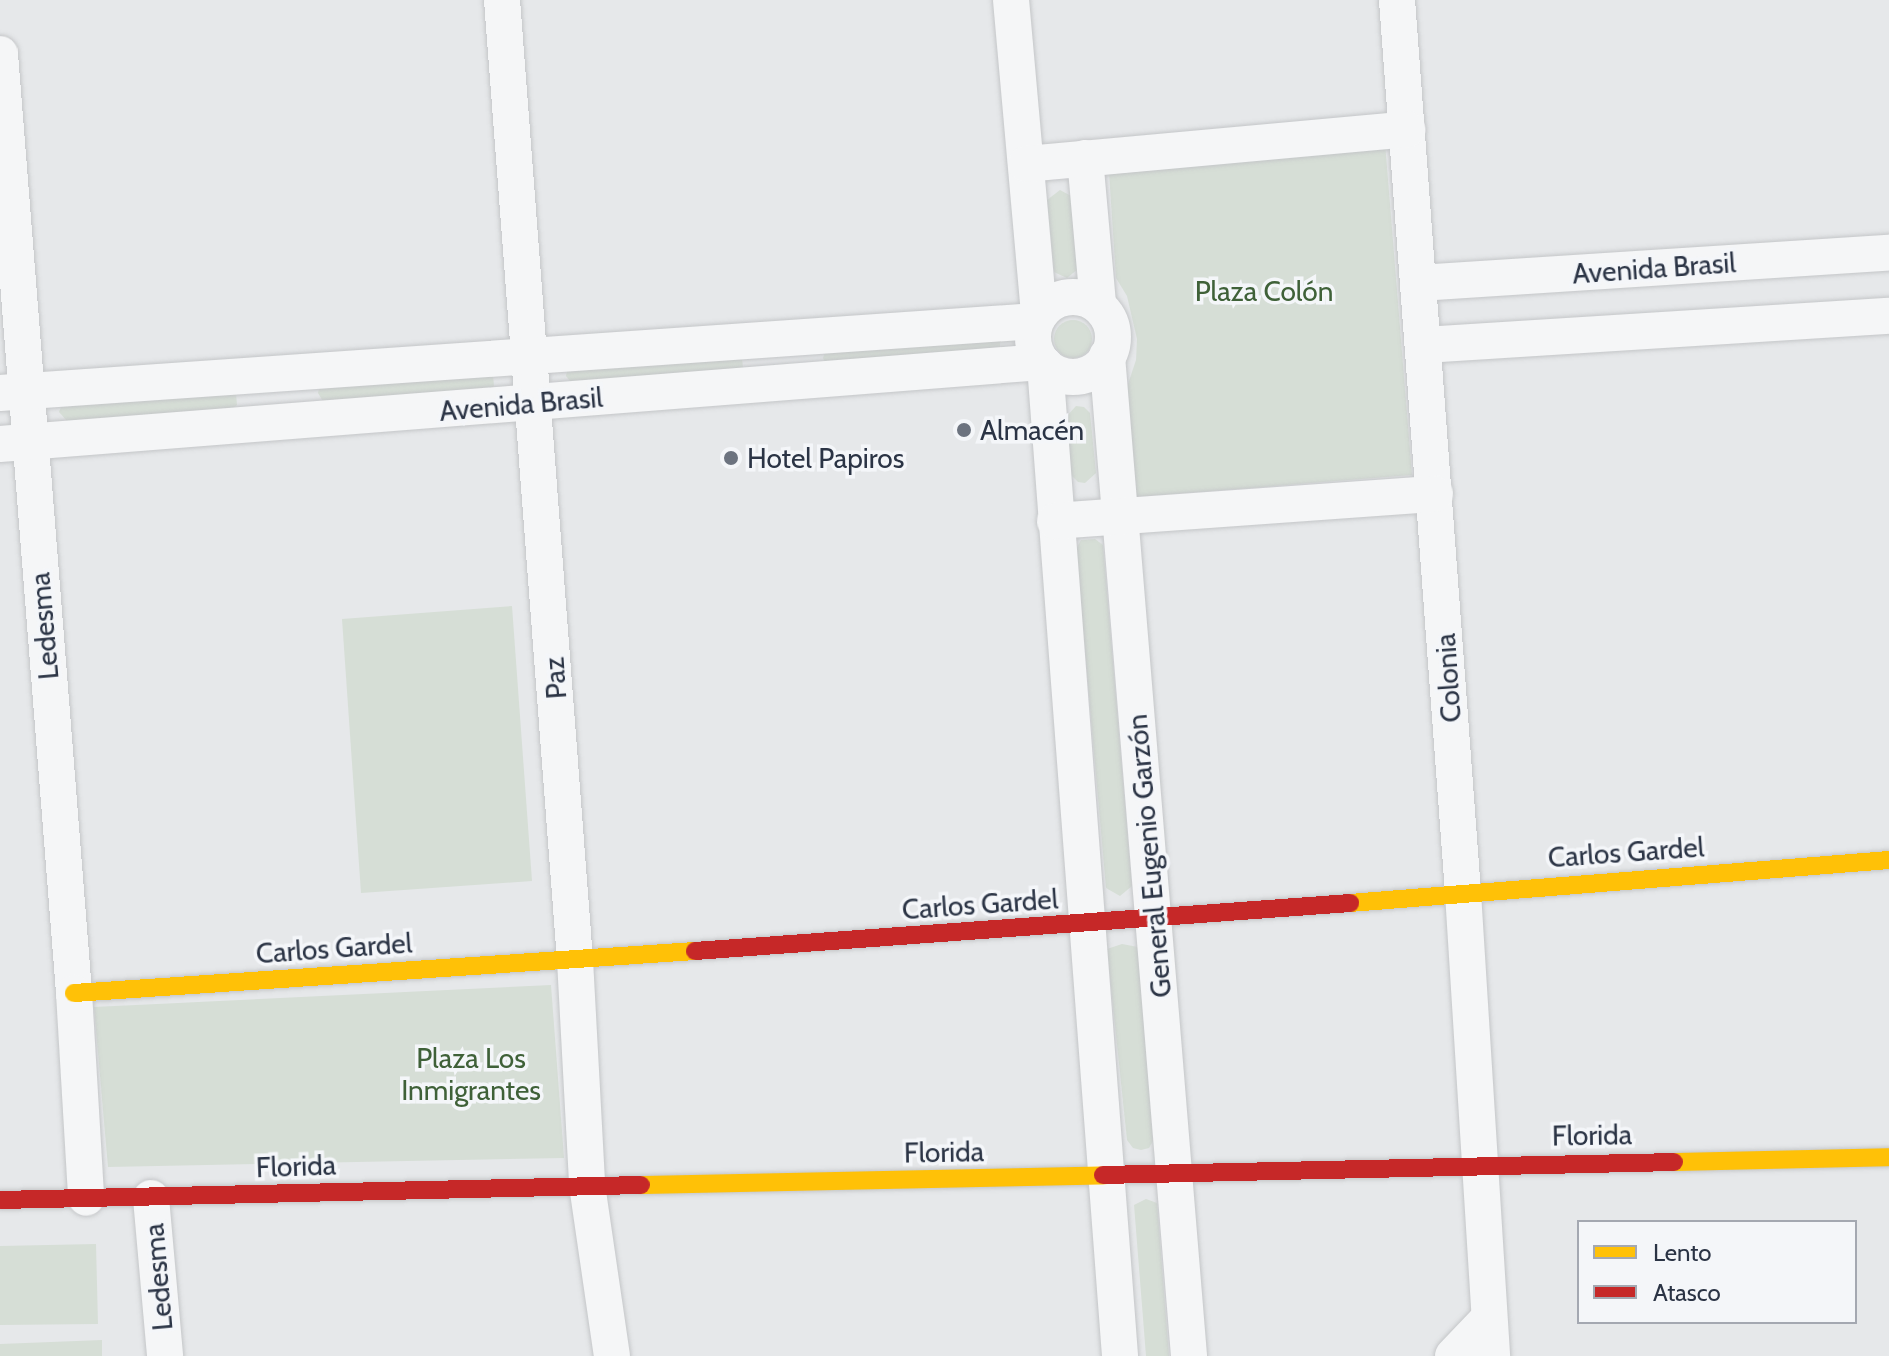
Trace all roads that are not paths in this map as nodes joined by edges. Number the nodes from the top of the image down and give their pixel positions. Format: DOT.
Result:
graph roads {
  1 [pos="502,0"];
  2 [pos="1011,0"];
  3 [pos="1397,0"];
  4 [pos="0,54"];
  5 [pos="1407,129"];
  6 [pos="1085,158"];
  7 [pos="1026,164"];
  8 [pos="1889,253"];
  9 [pos="1419,283"];
  10 [pos="1098,305"];
  11 [pos="1889,316"];
  12 [pos="1037,318"];
  13 [pos="1424,345"];
  14 [pos="531,355"];
  15 [pos="1107,356"];
  16 [pos="1043,364"];
  17 [pos="13,392"];
  18 [pos="535,402"];
  19 [pos="15,443"];
  20 [pos="1435,494"];
  21 [pos="1120,516"];
  22 [pos="1055,521"];
  23 [pos="1889,860"];
  24 [pos="1463,893"];
  25 [pos="1155,917"];
  26 [pos="1086,924"];
  27 [pos="575,960"];
  28 [pos="74,993"];
  29 [pos="1889,1157"];
  30 [pos="1481,1165"];
  31 [pos="1174,1176"];
  32 [pos="1108,1178"];
  33 [pos="587,1185"];
  34 [pos="86,1198"];
  35 [pos="151,1198"];
  36 [pos="0,1200"];
  37 [pos="1489,1318"];
  38 [pos="165,1356"];
  39 [pos="612,1356"];
  40 [pos="1120,1356"];
  41 [pos="1189,1356"];
  42 [pos="1453,1356"];
  43 [pos="1492,1356"];
  1 -- 14 [label="street, Paz"];
  2 -- 7 [label="street"];
  3 -- 5 [label="street, Colonia"];
  4 -- 17 [label="street, Ledesma"];
  5 -- 6 [label="street"];
  5 -- 9 [label="street, Colonia"];
  6 -- 7 [label="street"];
  6 -- 10 [label="street"];
  7 -- 12 [label="street"];
  8 -- 9 [label="street, Avenida Brasil"];
  9 -- 13 [label="street, Colonia"];
  10 -- 12 [label="street"];
  10 -- 15 [label="street"];
  11 -- 13 [label="street"];
  12 -- 14 [label="street, Avenida Brasil"];
  12 -- 16 [label="street"];
  13 -- 20 [label="street, Colonia"];
  14 -- 17 [label="street, Avenida Brasil"];
  14 -- 18 [label="street, Paz"];
  15 -- 16 [label="street"];
  15 -- 21 [label="street, General Eugenio Garzón"];
  16 -- 18 [label="street, Avenida Brasil"];
  16 -- 22 [label="street"];
  17 -- 19 [label="street, Ledesma"];
  18 -- 19 [label="street, Avenida Brasil"];
  18 -- 27 [label="street, Paz"];
  19 -- 28 [label="street, Ledesma"];
  20 -- 21 [label="street"];
  20 -- 24 [label="street, Colonia"];
  21 -- 22 [label="street"];
  21 -- 25 [label="street, General Eugenio Garzón"];
  22 -- 26 [label="street"];
  23 -- 24 [label="street, Carlos Gardel"];
  24 -- 25 [label="street, Carlos Gardel"];
  24 -- 30 [label="street, Colonia"];
  25 -- 26 [label="street, Carlos Gardel"];
  25 -- 31 [label="street, General Eugenio Garzón"];
  26 -- 27 [label="street, Carlos Gardel"];
  26 -- 32 [label="street"];
  27 -- 28 [label="street, Carlos Gardel"];
  27 -- 33 [label="street, Paz"];
  28 -- 34 [label="street, Ledesma"];
  29 -- 30 [label="street, Florida"];
  30 -- 31 [label="street, Florida"];
  30 -- 37 [label="street, Colonia"];
  31 -- 32 [label="street, Florida"];
  31 -- 41 [label="street, General Eugenio Garzón"];
  32 -- 33 [label="street, Florida"];
  32 -- 40 [label="street"];
  33 -- 35 [label="street, Florida"];
  33 -- 39 [label="street, Paz"];
  34 -- 35 [label="street, Florida"];
  34 -- 36 [label="street, Florida"];
  35 -- 38 [label="street, Ledesma"];
  37 -- 42 [label="street"];
  37 -- 43 [label="street, Colonia"];
}
